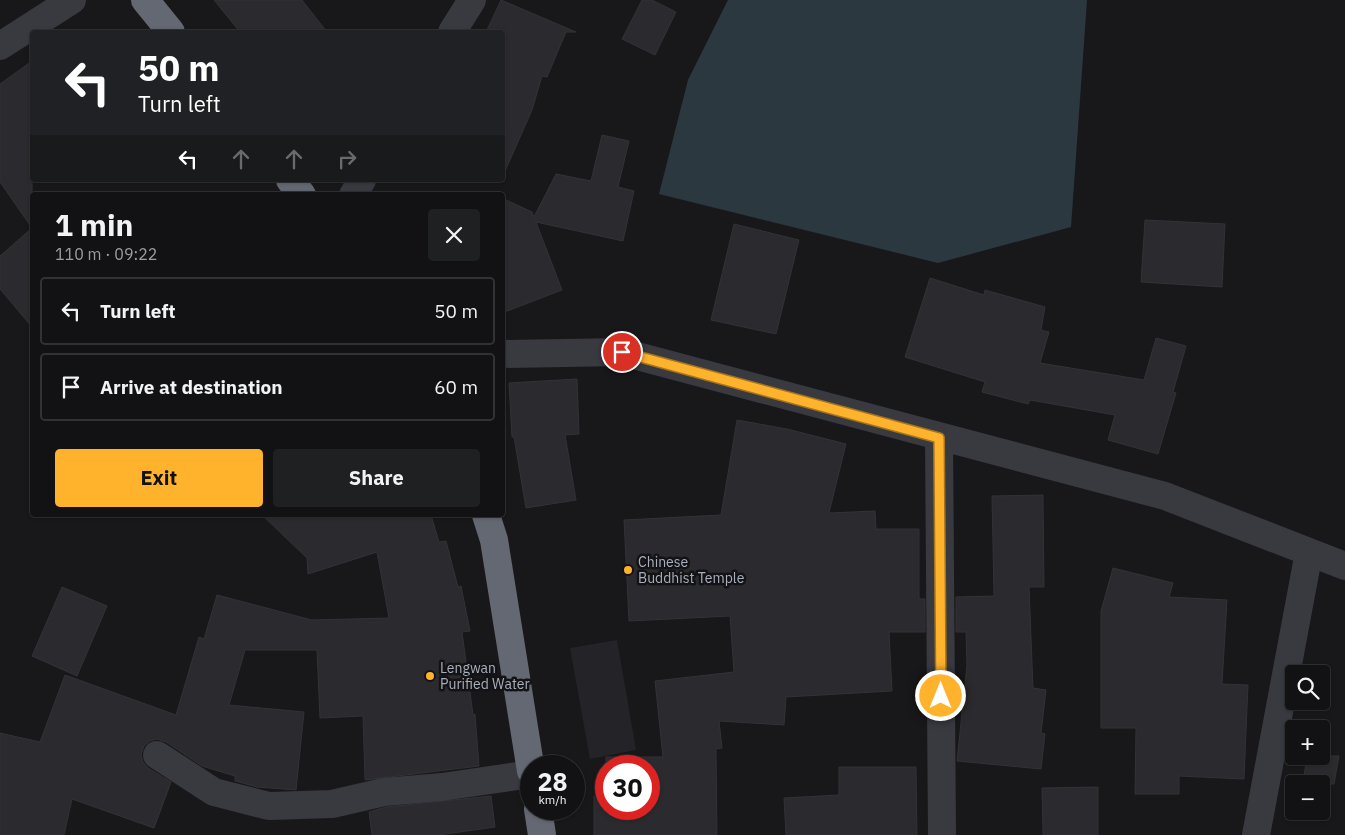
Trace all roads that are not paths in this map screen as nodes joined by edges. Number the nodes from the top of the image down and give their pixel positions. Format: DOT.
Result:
graph roads {
  1 [pos="72,0"];
  2 [pos="145,0"];
  3 [pos="472,0"];
  4 [pos="169,30"];
  5 [pos="453,30"];
  6 [pos="0,46"];
  7 [pos="292,182"];
  8 [pos="300,192"];
  9 [pos="505,354"];
  10 [pos="939,438"];
  11 [pos="487,517"];
  12 [pos="1309,552"];
  13 [pos="1345,566"];
  14 [pos="157,755"];
  15 [pos="528,755"];
  16 [pos="520,774"];
  17 [pos="540,820"];
  18 [pos="542,835"];
  19 [pos="942,835"];
  20 [pos="1256,835"];
  1 -- 6 [label="street"];
  2 -- 4 [label="highway"];
  3 -- 5 [label="street"];
  7 -- 8 [label="highway"];
  9 -- 10 [label="street"];
  10 -- 12 [label="street"];
  10 -- 19 [label="street"];
  11 -- 15 [label="highway"];
  12 -- 13 [label="street"];
  12 -- 20 [label="street"];
  14 -- 16 [label="street"];
  17 -- 18 [label="highway"];
}
